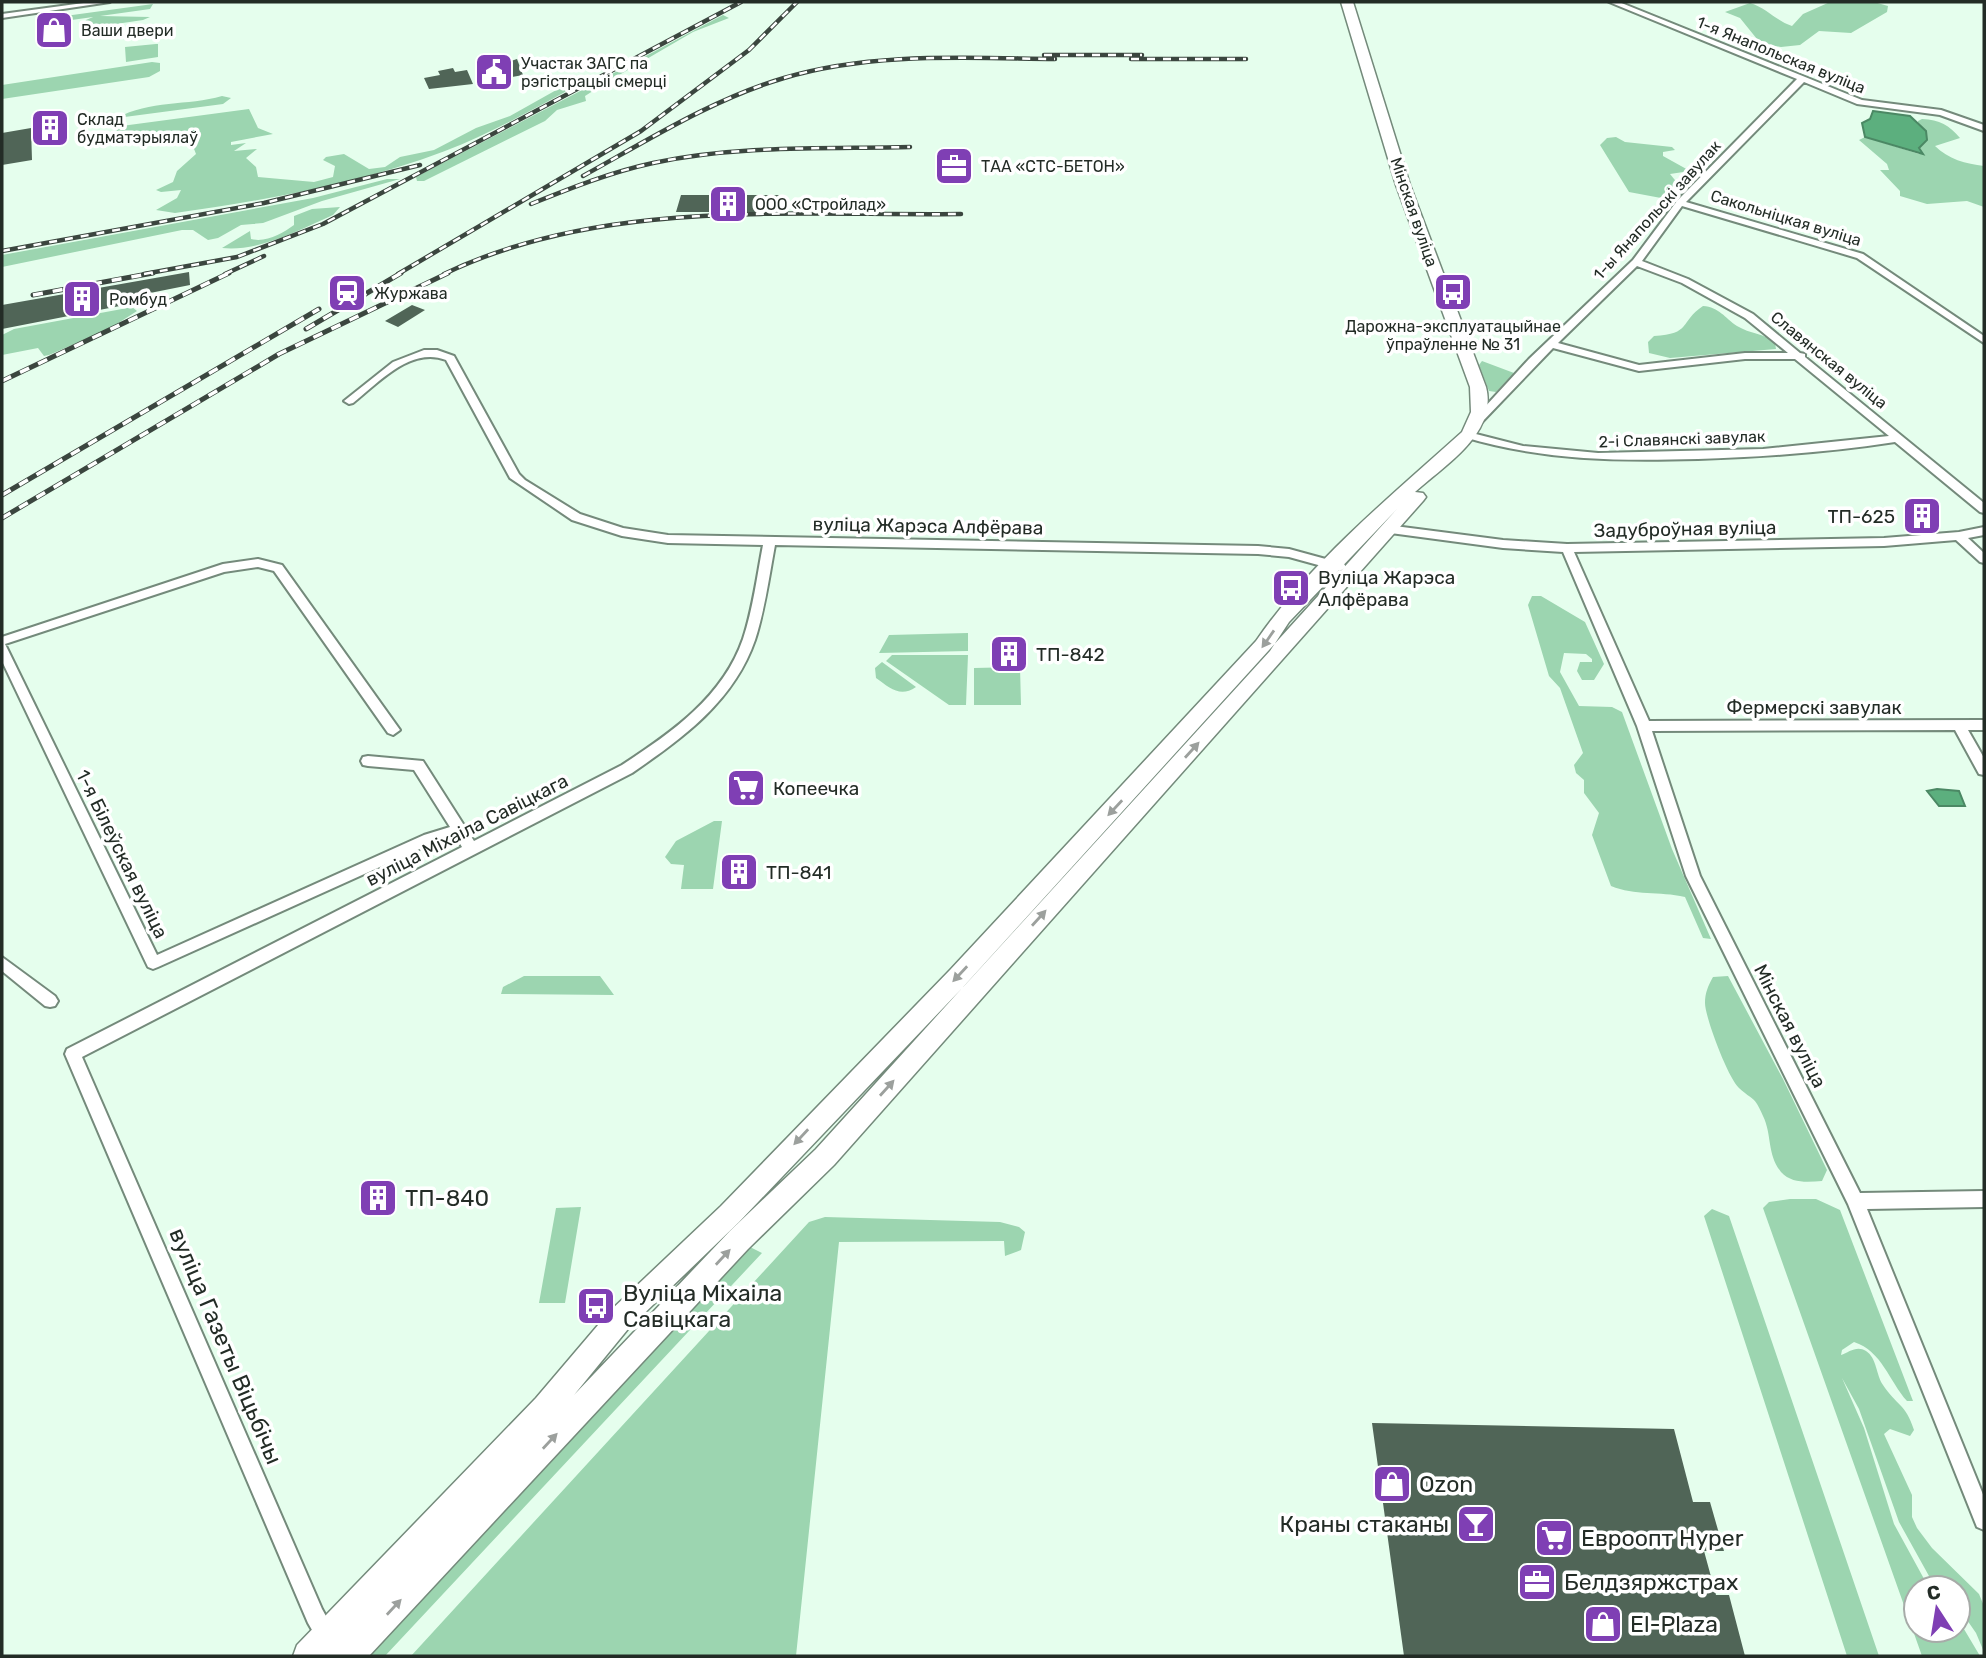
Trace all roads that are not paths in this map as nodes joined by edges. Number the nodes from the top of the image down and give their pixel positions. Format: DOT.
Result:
graph roads {
  1 [pos="106,2"];
  2 [pos="1347,2"];
  3 [pos="1613,2"];
  4 [pos="2,16"];
  5 [pos="1801,80"];
  6 [pos="1984,128"];
  7 [pos="1680,203"];
  8 [pos="1636,262"];
  9 [pos="1984,340"];
  10 [pos="1551,344"];
  11 [pos="1801,356"];
  12 [pos="349,401"];
  13 [pos="1466,436"];
  14 [pos="1899,438"];
  15 [pos="1984,509"];
  16 [pos="1378,528"];
  17 [pos="1984,531"];
  18 [pos="1959,536"];
  19 [pos="770,541"];
  20 [pos="1567,548"];
  21 [pos="1984,559"];
  22 [pos="1343,568"];
  23 [pos="2,641"];
  24 [pos="2,648"];
  25 [pos="1984,725"];
  26 [pos="1644,726"];
  27 [pos="1960,727"];
  28 [pos="393,730"];
  29 [pos="368,761"];
  30 [pos="1984,769"];
  31 [pos="460,830"];
  32 [pos="471,849"];
  33 [pos="2,963"];
  34 [pos="50,1001"];
  35 [pos="74,1054"];
  36 [pos="774,1166"];
  37 [pos="798,1181"];
  38 [pos="1984,1199"];
  39 [pos="1855,1201"];
  40 [pos="1984,1520"];
  41 [pos="332,1646"];
  42 [pos="308,1656"];
  43 [pos="348,1656"];
  1 -- 4 [label="street"];
  2 -- 13 [label="main road, Мінская вуліца"];
  3 -- 5 [label="street, 1-я Янапольская вуліца"];
  5 -- 6 [label="street, 1-я Янапольская вуліца"];
  5 -- 7 [label="street, 1-ы Янапольскі завулак"];
  7 -- 8 [label="street, 1-ы Янапольскі завулак"];
  7 -- 9 [label="street, Сакольніцкая вуліца"];
  8 -- 10 [label="street, 1-ы Янапольскі завулак"];
  8 -- 11 [label="street, Славянская вуліца"];
  10 -- 11 [label="street"];
  10 -- 13 [label="street, 1-ы Янапольскі завулак"];
  11 -- 14 [label="street, Славянская вуліца"];
  12 -- 19 [label="street, вуліца Жарэса Алфёрава"];
  13 -- 14 [label="street, 2-і Славянскі завулак"];
  13 -- 16 [label="main road"];
  14 -- 15 [label="street, Славянская вуліца"];
  16 -- 20 [label="street, Задуброўная вуліца"];
  16 -- 22 [label="main road"];
  17 -- 18 [label="street, Задуброўная вуліца"];
  18 -- 20 [label="street, Задуброўная вуліца"];
  18 -- 21 [label="street"];
  19 -- 22 [label="street, вуліца Жарэса Алфёрава"];
  19 -- 32 [label="street, вуліца Міхаіла Савіцкага"];
  20 -- 26 [label="street, Мінская вуліца"];
  22 -- 36 [label="main road, one-way"];
  37 -- 22 [label="main road, one-way"];
  23 -- 28 [label="street"];
  24 -- 31 [label="street, 1-я Білеўская вуліца"];
  25 -- 27 [label="street, Фермерскі завулак"];
  26 -- 27 [label="street, Фермерскі завулак"];
  26 -- 39 [label="street, Мінская вуліца"];
  27 -- 30 [label="street"];
  29 -- 31 [label="street"];
  31 -- 32 [label="street"];
  32 -- 35 [label="street, вуліца Міхаіла Савіцкага"];
  33 -- 34 [label="street"];
  35 -- 41 [label="street, вуліца Газеты Віцьбічы"];
  36 -- 37 [label="main road"];
  36 -- 41 [label="main road"];
  43 -- 37 [label="main road, one-way"];
  38 -- 39 [label="street"];
  39 -- 40 [label="street, Мінская вуліца"];
  41 -- 42 [label="main road"];
}
